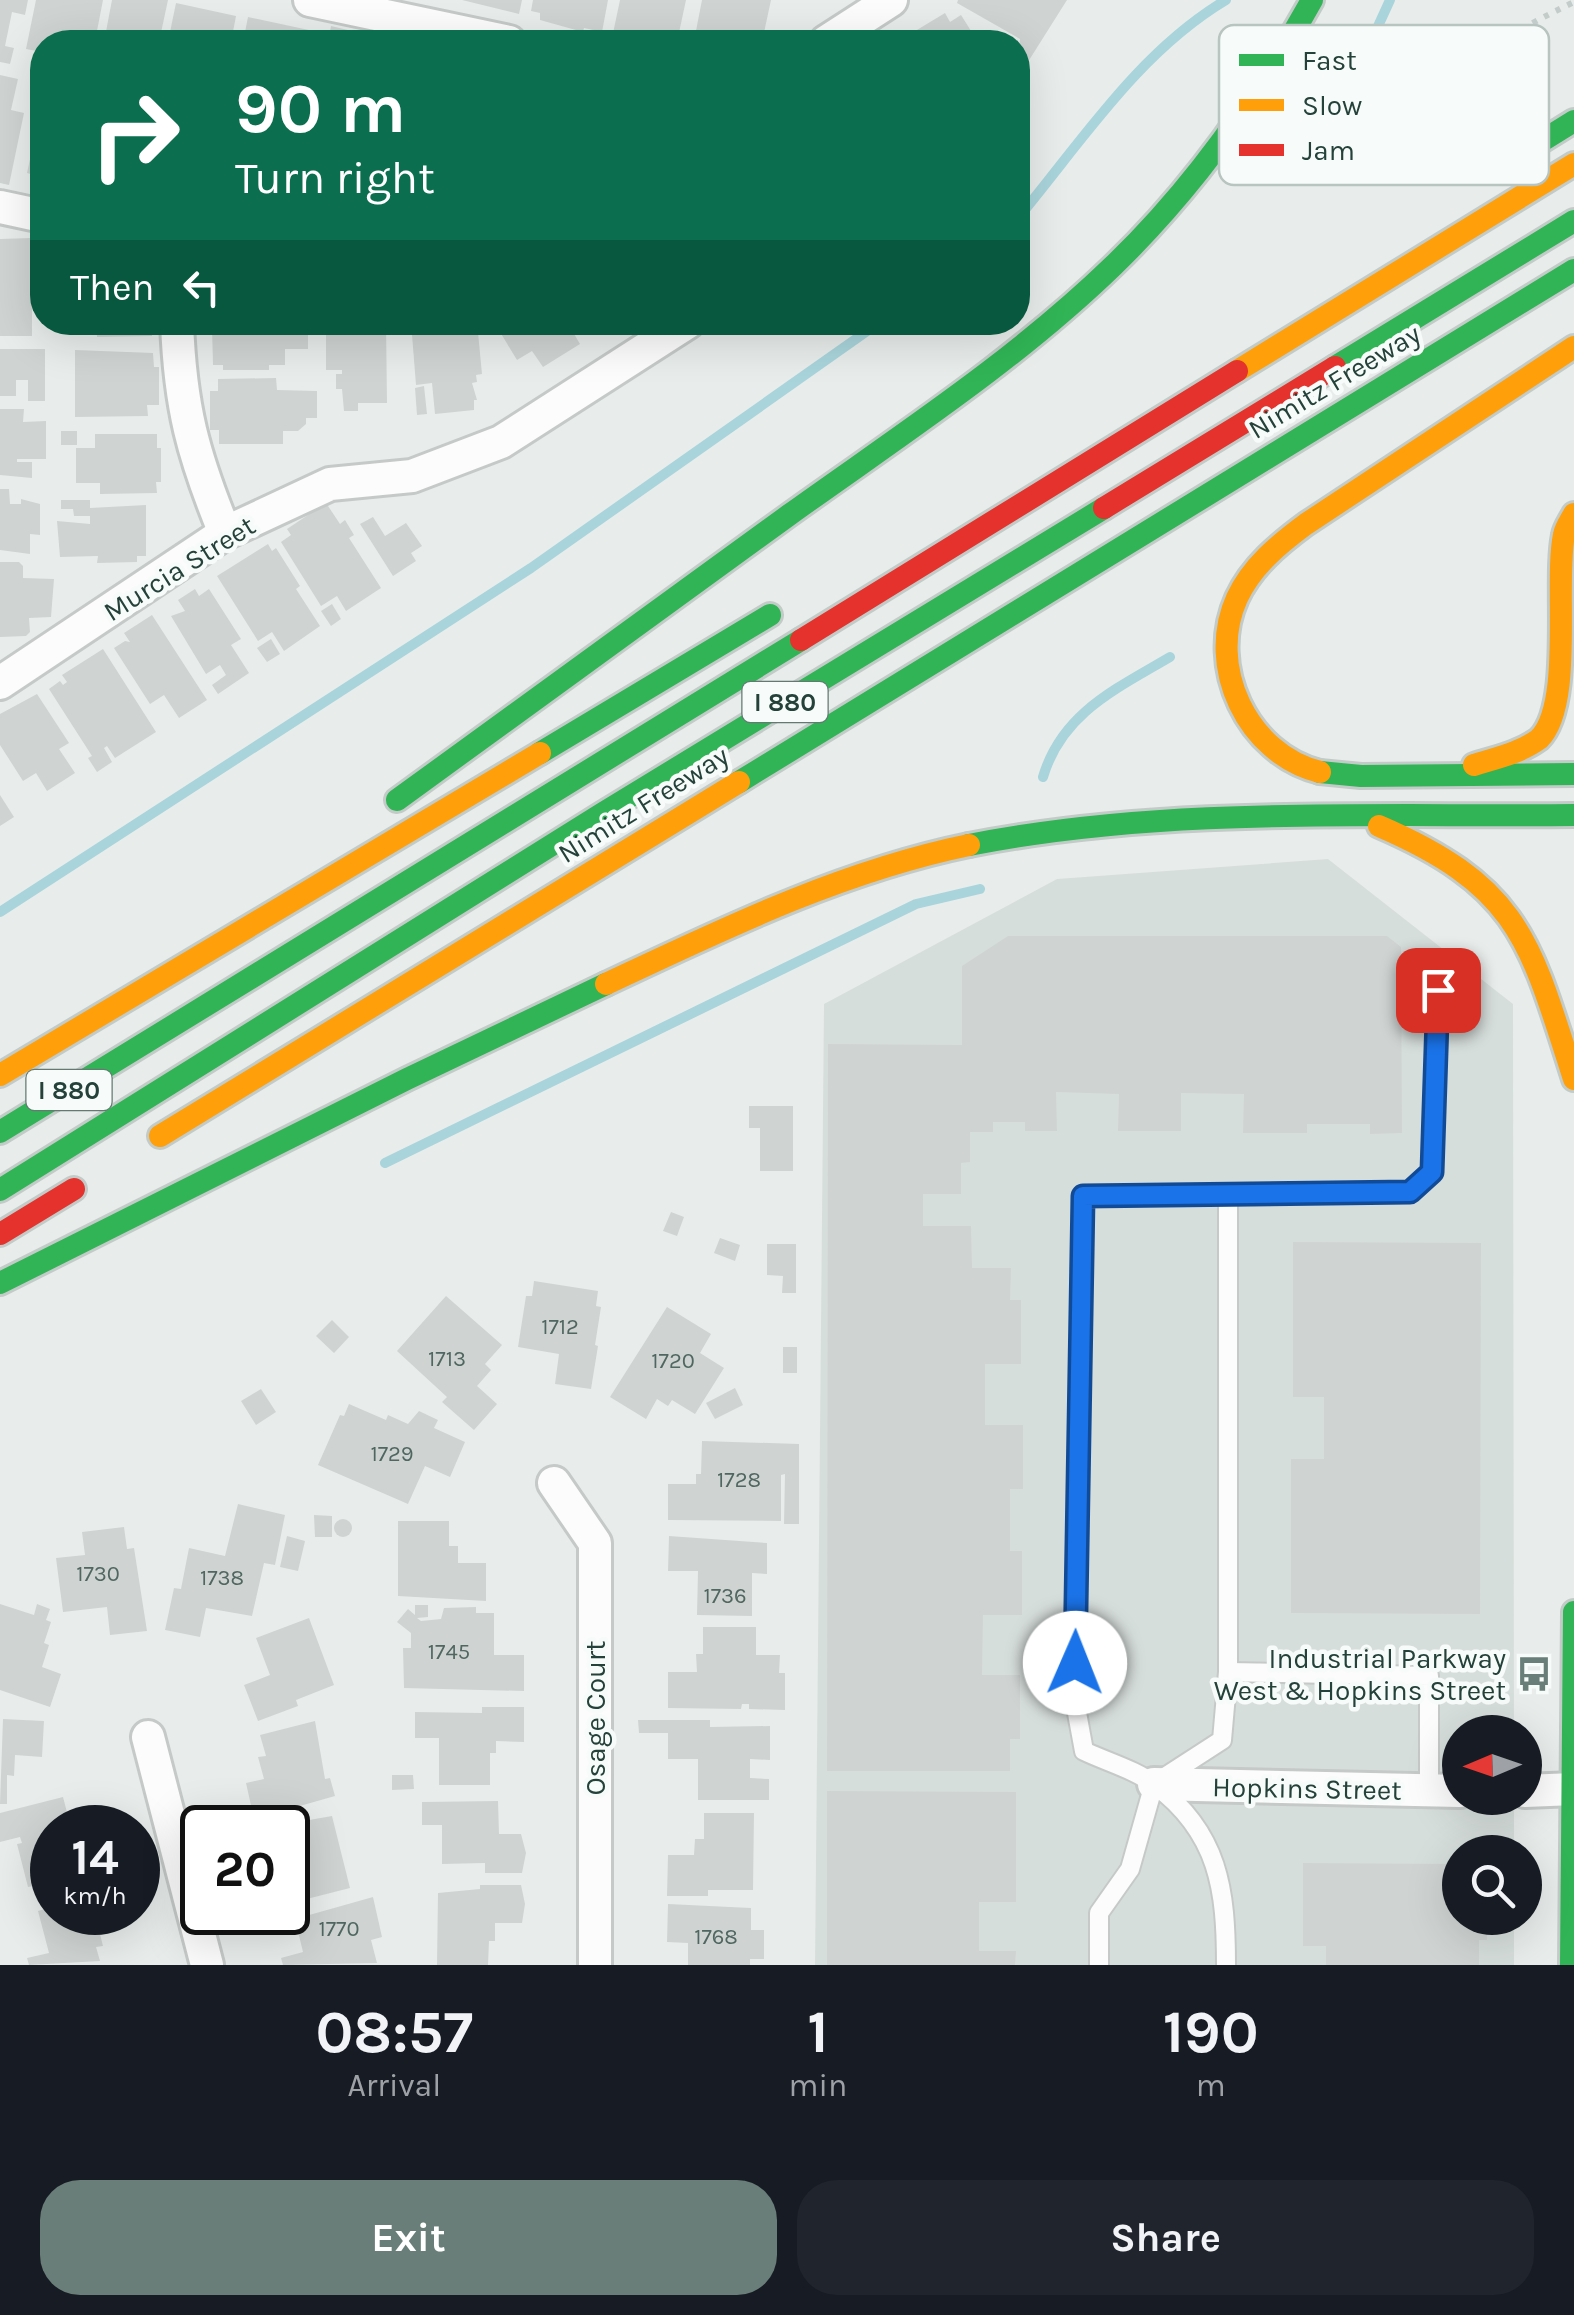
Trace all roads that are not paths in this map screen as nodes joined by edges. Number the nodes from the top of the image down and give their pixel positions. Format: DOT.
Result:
graph roads {
  1 [pos="310,0"];
  2 [pos="891,0"];
  3 [pos="1312,0"];
  4 [pos="352,4"];
  5 [pos="1299,25"];
  6 [pos="459,30"];
  7 [pos="845,30"];
  8 [pos="1574,121"];
  9 [pos="1549,137"];
  10 [pos="1219,144"];
  11 [pos="1574,164"];
  12 [pos="1549,179"];
  13 [pos="1540,185"];
  14 [pos="0,207"];
  15 [pos="30,213"];
  16 [pos="1574,221"];
  17 [pos="1574,270"];
  18 [pos="177,335"];
  19 [pos="668,335"];
  20 [pos="1574,347"];
  21 [pos="1574,514"];
  22 [pos="225,533"];
  23 [pos="792,602"];
  24 [pos="0,682"];
  25 [pos="1574,774"];
  26 [pos="1448,775"];
  27 [pos="1574,815"];
  28 [pos="371,818"];
  29 [pos="1357,818"];
  30 [pos="308,864"];
  31 [pos="1438,990"];
  32 [pos="116,1003"];
  33 [pos="0,1074"];
  34 [pos="1574,1080"];
  35 [pos="0,1132"];
  36 [pos="135,1151"];
  37 [pos="101,1172"];
  38 [pos="0,1190"];
  39 [pos="1228,1193"];
  40 [pos="0,1234"];
  41 [pos="0,1283"];
  42 [pos="554,1484"];
  43 [pos="1574,1612"];
  44 [pos="1228,1672"];
  45 [pos="148,1737"];
  46 [pos="1442,1769"];
  47 [pos="1154,1784"];
  48 [pos="1573,1789"];
  49 [pos="1542,1790"];
  50 [pos="1442,1791"];
  51 [pos="207,1965"];
  52 [pos="594,1965"];
  53 [pos="1099,1965"];
  54 [pos="1226,1965"];
  55 [pos="1571,1965"];
  1 -- 4 [label="street"];
  2 -- 7 [label="street"];
  3 -- 5 [label="main road"];
  4 -- 6 [label="street"];
  8 -- 9 [label="main road"];
  10 -- 28 [label="main road"];
  11 -- 12 [label="main road, I 880"];
  13 -- 35 [label="main road, I 880"];
  14 -- 15 [label="street"];
  16 -- 38 [label="main road, I 880"];
  17 -- 36 [label="main road, Nimitz Freeway / I 880"];
  18 -- 22 [label="street"];
  19 -- 22 [label="street, Murcia Street"];
  20 -- 26 [label="main road"];
  21 -- 26 [label="main road"];
  22 -- 24 [label="street, Murcia Street"];
  23 -- 32 [label="main road, I 880"];
  25 -- 26 [label="main road"];
  27 -- 29 [label="main road"];
  29 -- 34 [label="main road"];
  29 -- 41 [label="main road"];
  30 -- 32 [label="main road"];
  31 -- 39 [label="lane"];
  32 -- 33 [label="main road, I 880"];
  37 -- 40 [label="main road"];
  39 -- 44 [label="lane"];
  39 -- 47 [label="lane"];
  42 -- 52 [label="street, Osage Court"];
  43 -- 48 [label="main road"];
  44 -- 46 [label="lane"];
  44 -- 47 [label="lane"];
  45 -- 51 [label="street"];
  47 -- 50 [label="street, Hopkins Street"];
  47 -- 53 [label="lane"];
  47 -- 54 [label="lane"];
  48 -- 49 [label="street"];
  48 -- 55 [label="main road"];
}
